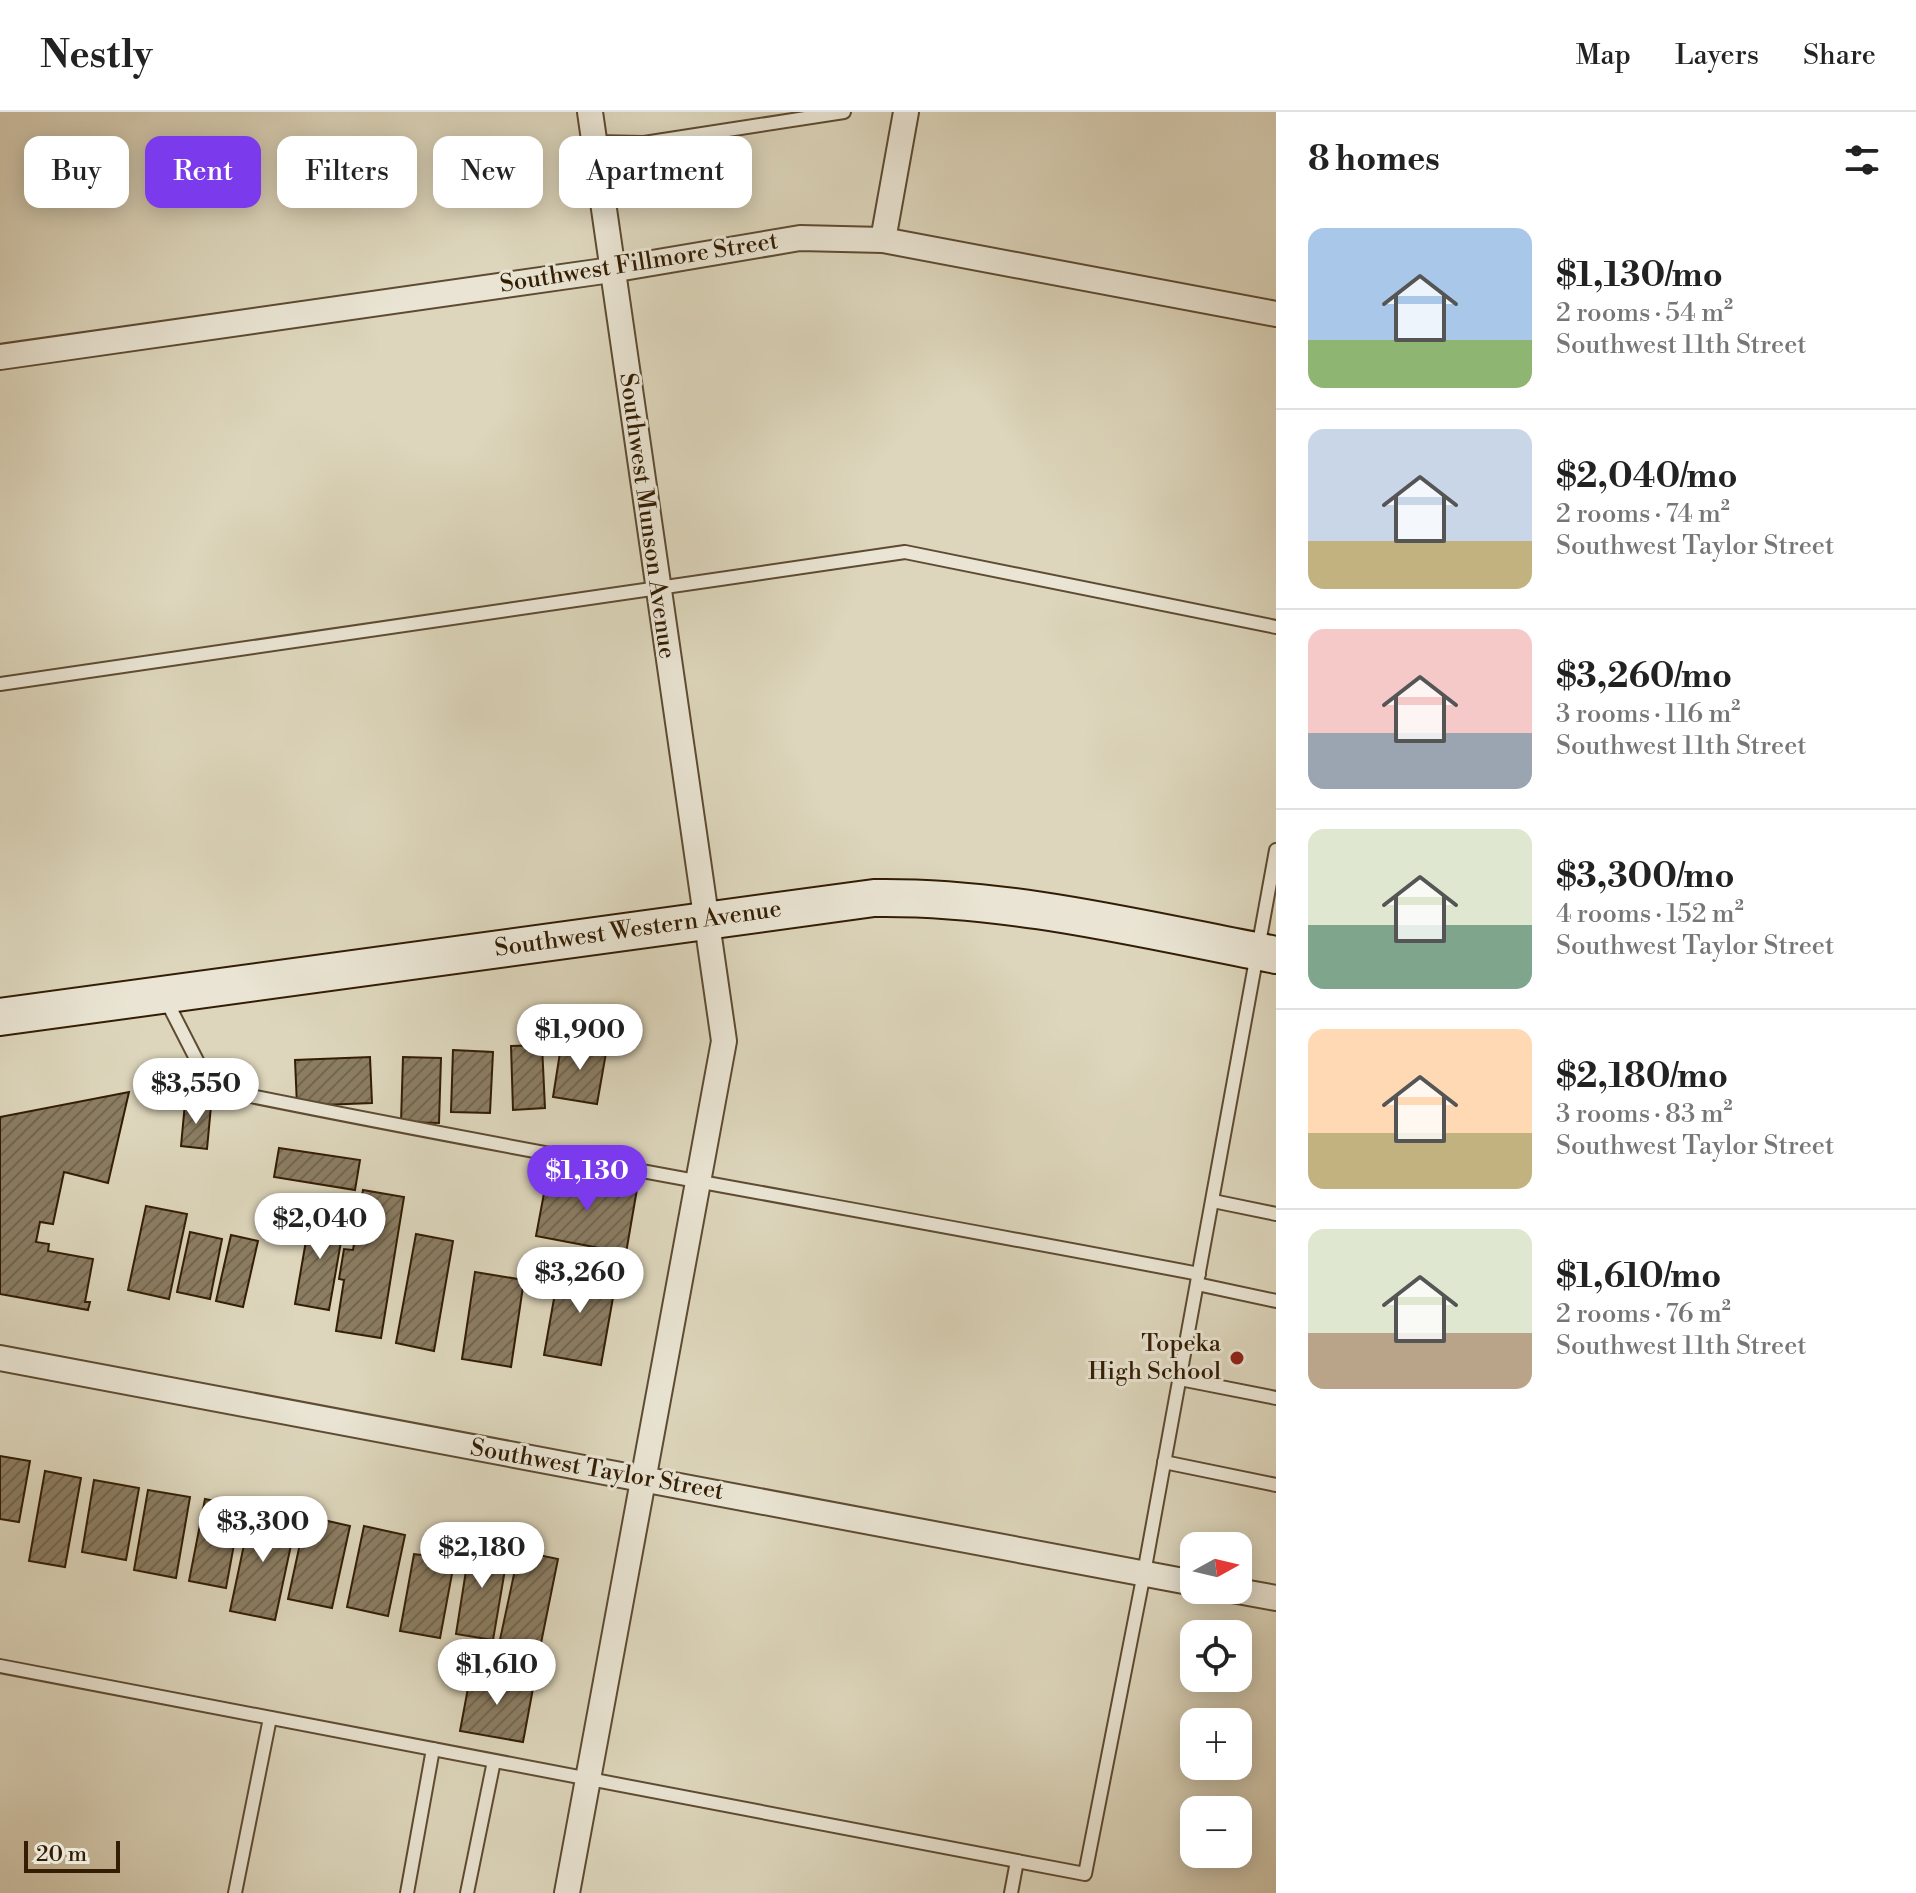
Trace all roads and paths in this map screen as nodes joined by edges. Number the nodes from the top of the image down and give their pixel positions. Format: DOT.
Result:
graph roads {
  1 [pos="590,112"];
  2 [pos="844,112"];
  3 [pos="906,112"];
  4 [pos="594,136"];
  5 [pos="689,136"];
  6 [pos="603,208"];
  7 [pos="883,240"];
  8 [pos="611,270"];
  9 [pos="1276,314"];
  10 [pos="0,357"];
  11 [pos="657,589"];
  12 [pos="1276,627"];
  13 [pos="0,684"];
  14 [pos="1276,850"];
  15 [pos="707,920"];
  16 [pos="1268,954"];
  17 [pos="163,994"];
  18 [pos="0,1017"];
  19 [pos="698,1179"];
  20 [pos="1213,1201"];
  21 [pos="1276,1214"];
  22 [pos="1198,1279"];
  23 [pos="1276,1301"];
  24 [pos="0,1358"];
  25 [pos="1180,1379"];
  26 [pos="1276,1398"];
  27 [pos="1164,1462"];
  28 [pos="643,1477"];
  29 [pos="1276,1485"];
  30 [pos="1144,1573"];
  31 [pos="1180,1580"];
  32 [pos="1252,1594"];
  33 [pos="1276,1598"];
  34 [pos="0,1666"];
  35 [pos="270,1718"];
  36 [pos="433,1749"];
  37 [pos="494,1761"];
  38 [pos="589,1779"];
  39 [pos="1017,1861"];
  40 [pos="235,1893"];
  41 [pos="407,1893"];
  42 [pos="467,1893"];
  43 [pos="567,1893"];
  44 [pos="1011,1893"];
  1 -- 4 [label="street, Southwest Munson Avenue"];
  2 -- 5 [label="lane"];
  3 -- 7 [label="street"];
  6 -- 8 [label="street, Southwest Munson Avenue"];
  7 -- 8 [label="street, Southwest Fillmore Street"];
  7 -- 9 [label="street, Southwest Fillmore Street"];
  8 -- 10 [label="street, Southwest Fillmore Street"];
  8 -- 11 [label="street, Southwest Munson Avenue"];
  11 -- 12 [label="lane"];
  11 -- 13 [label="lane"];
  11 -- 15 [label="street, Southwest Munson Avenue"];
  14 -- 16 [label="lane"];
  15 -- 16 [label="street, Southwest Western Avenue"];
  15 -- 17 [label="street, Southwest Western Avenue"];
  15 -- 19 [label="street, Southwest Munson Avenue"];
  16 -- 20 [label="lane"];
  17 -- 18 [label="street, Southwest Western Avenue"];
  17 -- 19 [label="lane"];
  19 -- 22 [label="lane"];
  19 -- 28 [label="street, Southwest Munson Avenue"];
  20 -- 21 [label="lane"];
  20 -- 22 [label="lane"];
  22 -- 23 [label="lane"];
  22 -- 25 [label="lane"];
  24 -- 28 [label="street, Southwest Taylor Street"];
  25 -- 26 [label="lane"];
  25 -- 27 [label="lane"];
  27 -- 29 [label="lane"];
  27 -- 30 [label="lane"];
  28 -- 30 [label="street, Southwest Taylor Street"];
  28 -- 38 [label="street, Southwest Munson Avenue"];
  30 -- 31 [label="street, Southwest Taylor Street"];
  30 -- 39 [label="lane"];
  32 -- 33 [label="street"];
  34 -- 35 [label="lane"];
  35 -- 36 [label="lane"];
  35 -- 40 [label="lane"];
  36 -- 37 [label="lane"];
  36 -- 41 [label="lane"];
  37 -- 38 [label="lane"];
  37 -- 42 [label="lane"];
  38 -- 39 [label="lane"];
  38 -- 43 [label="street, Southwest Munson Avenue"];
  39 -- 44 [label="lane"];
}
